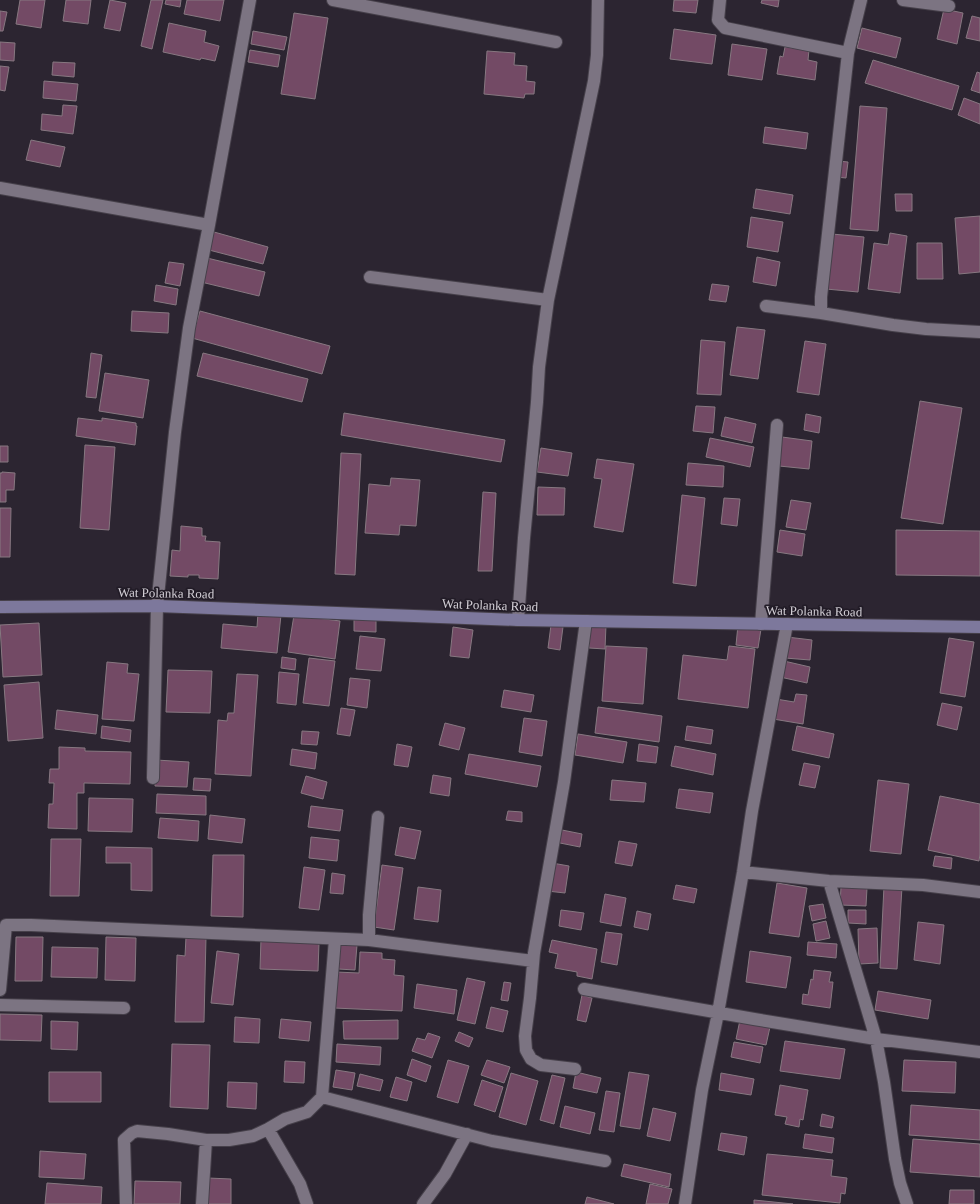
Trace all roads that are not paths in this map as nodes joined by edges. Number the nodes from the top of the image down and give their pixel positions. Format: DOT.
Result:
graph roads {
  1 [pos="250,0"];
  2 [pos="333,0"];
  3 [pos="598,0"];
  4 [pos="720,0"];
  5 [pos="861,0"];
  6 [pos="903,0"];
  7 [pos="949,6"];
  8 [pos="556,42"];
  9 [pos="848,53"];
  10 [pos="0,188"];
  11 [pos="209,225"];
  12 [pos="370,276"];
  13 [pos="548,300"];
  14 [pos="766,306"];
  15 [pos="821,313"];
  16 [pos="980,332"];
  17 [pos="777,425"];
  18 [pos="157,606"];
  19 [pos="0,607"];
  20 [pos="518,620"];
  21 [pos="586,621"];
  22 [pos="761,624"];
  23 [pos="787,624"];
  24 [pos="980,627"];
  25 [pos="153,778"];
  26 [pos="378,817"];
  27 [pos="743,872"];
  28 [pos="829,881"];
  29 [pos="980,892"];
  30 [pos="335,939"];
  31 [pos="369,940"];
  32 [pos="533,961"];
  33 [pos="584,989"];
  34 [pos="0,990"];
  35 [pos="0,1005"];
  36 [pos="124,1008"];
  37 [pos="718,1013"];
  38 [pos="876,1039"];
  39 [pos="980,1052"];
  40 [pos="574,1069"];
  41 [pos="322,1097"];
  42 [pos="268,1130"];
  43 [pos="467,1134"];
  44 [pos="206,1140"];
  45 [pos="605,1161"];
  46 [pos="126,1204"];
  47 [pos="202,1204"];
  48 [pos="307,1204"];
  49 [pos="423,1204"];
  50 [pos="685,1204"];
  51 [pos="907,1204"];
  1 -- 11 [label="street"];
  2 -- 8 [label="street"];
  3 -- 13 [label="street"];
  4 -- 9 [label="street"];
  5 -- 9 [label="street"];
  6 -- 7 [label="street"];
  9 -- 15 [label="street"];
  10 -- 11 [label="street"];
  11 -- 18 [label="street"];
  12 -- 13 [label="street"];
  13 -- 20 [label="street"];
  14 -- 15 [label="street"];
  15 -- 16 [label="street"];
  17 -- 22 [label="street"];
  18 -- 19 [label="street, Wat Polanka Road"];
  18 -- 20 [label="street, Wat Polanka Road"];
  18 -- 25 [label="street"];
  20 -- 21 [label="street, Wat Polanka Road"];
  21 -- 22 [label="street, Wat Polanka Road"];
  21 -- 32 [label="street"];
  22 -- 23 [label="street, Wat Polanka Road"];
  23 -- 24 [label="street, Wat Polanka Road"];
  23 -- 27 [label="street"];
  26 -- 31 [label="street"];
  27 -- 28 [label="street"];
  27 -- 37 [label="street"];
  28 -- 29 [label="street"];
  28 -- 38 [label="street"];
  30 -- 31 [label="street"];
  30 -- 34 [label="street"];
  30 -- 41 [label="street"];
  31 -- 32 [label="street"];
  32 -- 40 [label="street"];
  33 -- 37 [label="street"];
  35 -- 36 [label="street"];
  37 -- 38 [label="street"];
  37 -- 50 [label="street"];
  38 -- 39 [label="street"];
  38 -- 51 [label="street"];
  41 -- 42 [label="street"];
  41 -- 43 [label="street"];
  42 -- 44 [label="street"];
  42 -- 48 [label="street"];
  43 -- 45 [label="street"];
  43 -- 49 [label="street"];
  44 -- 46 [label="street"];
  44 -- 47 [label="street"];
}
